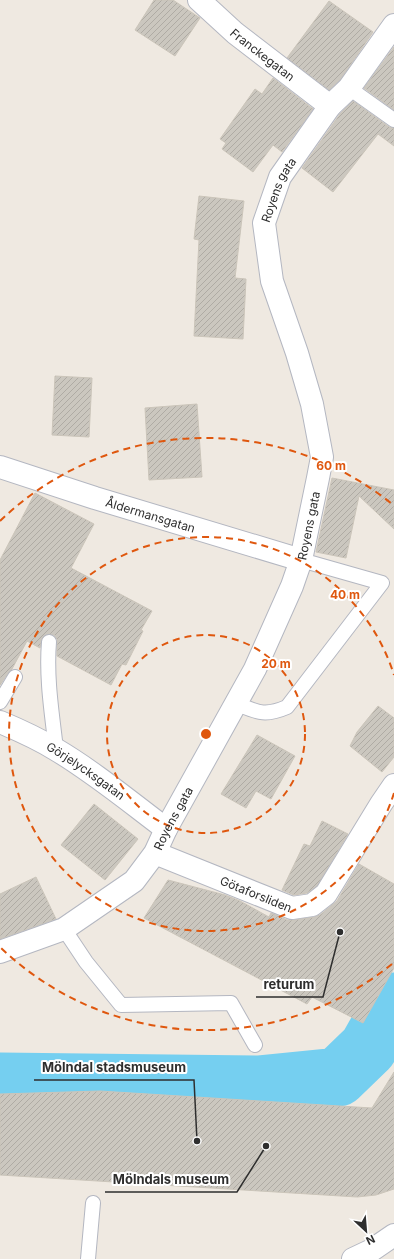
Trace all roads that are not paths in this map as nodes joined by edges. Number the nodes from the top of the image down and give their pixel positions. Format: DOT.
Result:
graph roads {
  1 [pos="199,0"];
  2 [pos="394,25"];
  3 [pos="350,88"];
  4 [pos="330,106"];
  5 [pos="394,120"];
  6 [pos="0,467"];
  7 [pos="301,560"];
  8 [pos="49,642"];
  9 [pos="15,677"];
  10 [pos="0,702"];
  11 [pos="235,703"];
  12 [pos="0,722"];
  13 [pos="56,750"];
  14 [pos="394,786"];
  15 [pos="166,829"];
  16 [pos="155,853"];
  17 [pos="64,928"];
  18 [pos="0,952"];
  19 [pos="255,1045"];
  20 [pos="93,1204"];
  21 [pos="394,1235"];
  22 [pos="368,1256"];
  23 [pos="88,1259"];
  1 -- 4 [label="street, Franckegatan"];
  2 -- 3 [label="street, Royens gata"];
  3 -- 4 [label="street, Royens gata"];
  3 -- 5 [label="lane"];
  4 -- 7 [label="street, Royens gata"];
  6 -- 7 [label="street, Åldermansgatan"];
  7 -- 11 [label="street, Royens gata"];
  7 -- 11 [label="lane"];
  8 -- 13 [label="lane"];
  9 -- 10 [label="lane"];
  11 -- 15 [label="street, Royens gata"];
  12 -- 13 [label="street, Görjelycksgatan"];
  13 -- 15 [label="street, Görjelycksgatan"];
  14 -- 16 [label="street, Götaforsliden"];
  15 -- 16 [label="street, Royens gata"];
  16 -- 17 [label="street, Royens gata"];
  17 -- 18 [label="street, Royens gata"];
  17 -- 19 [label="lane"];
  20 -- 23 [label="lane"];
  21 -- 22 [label="street"];
}
